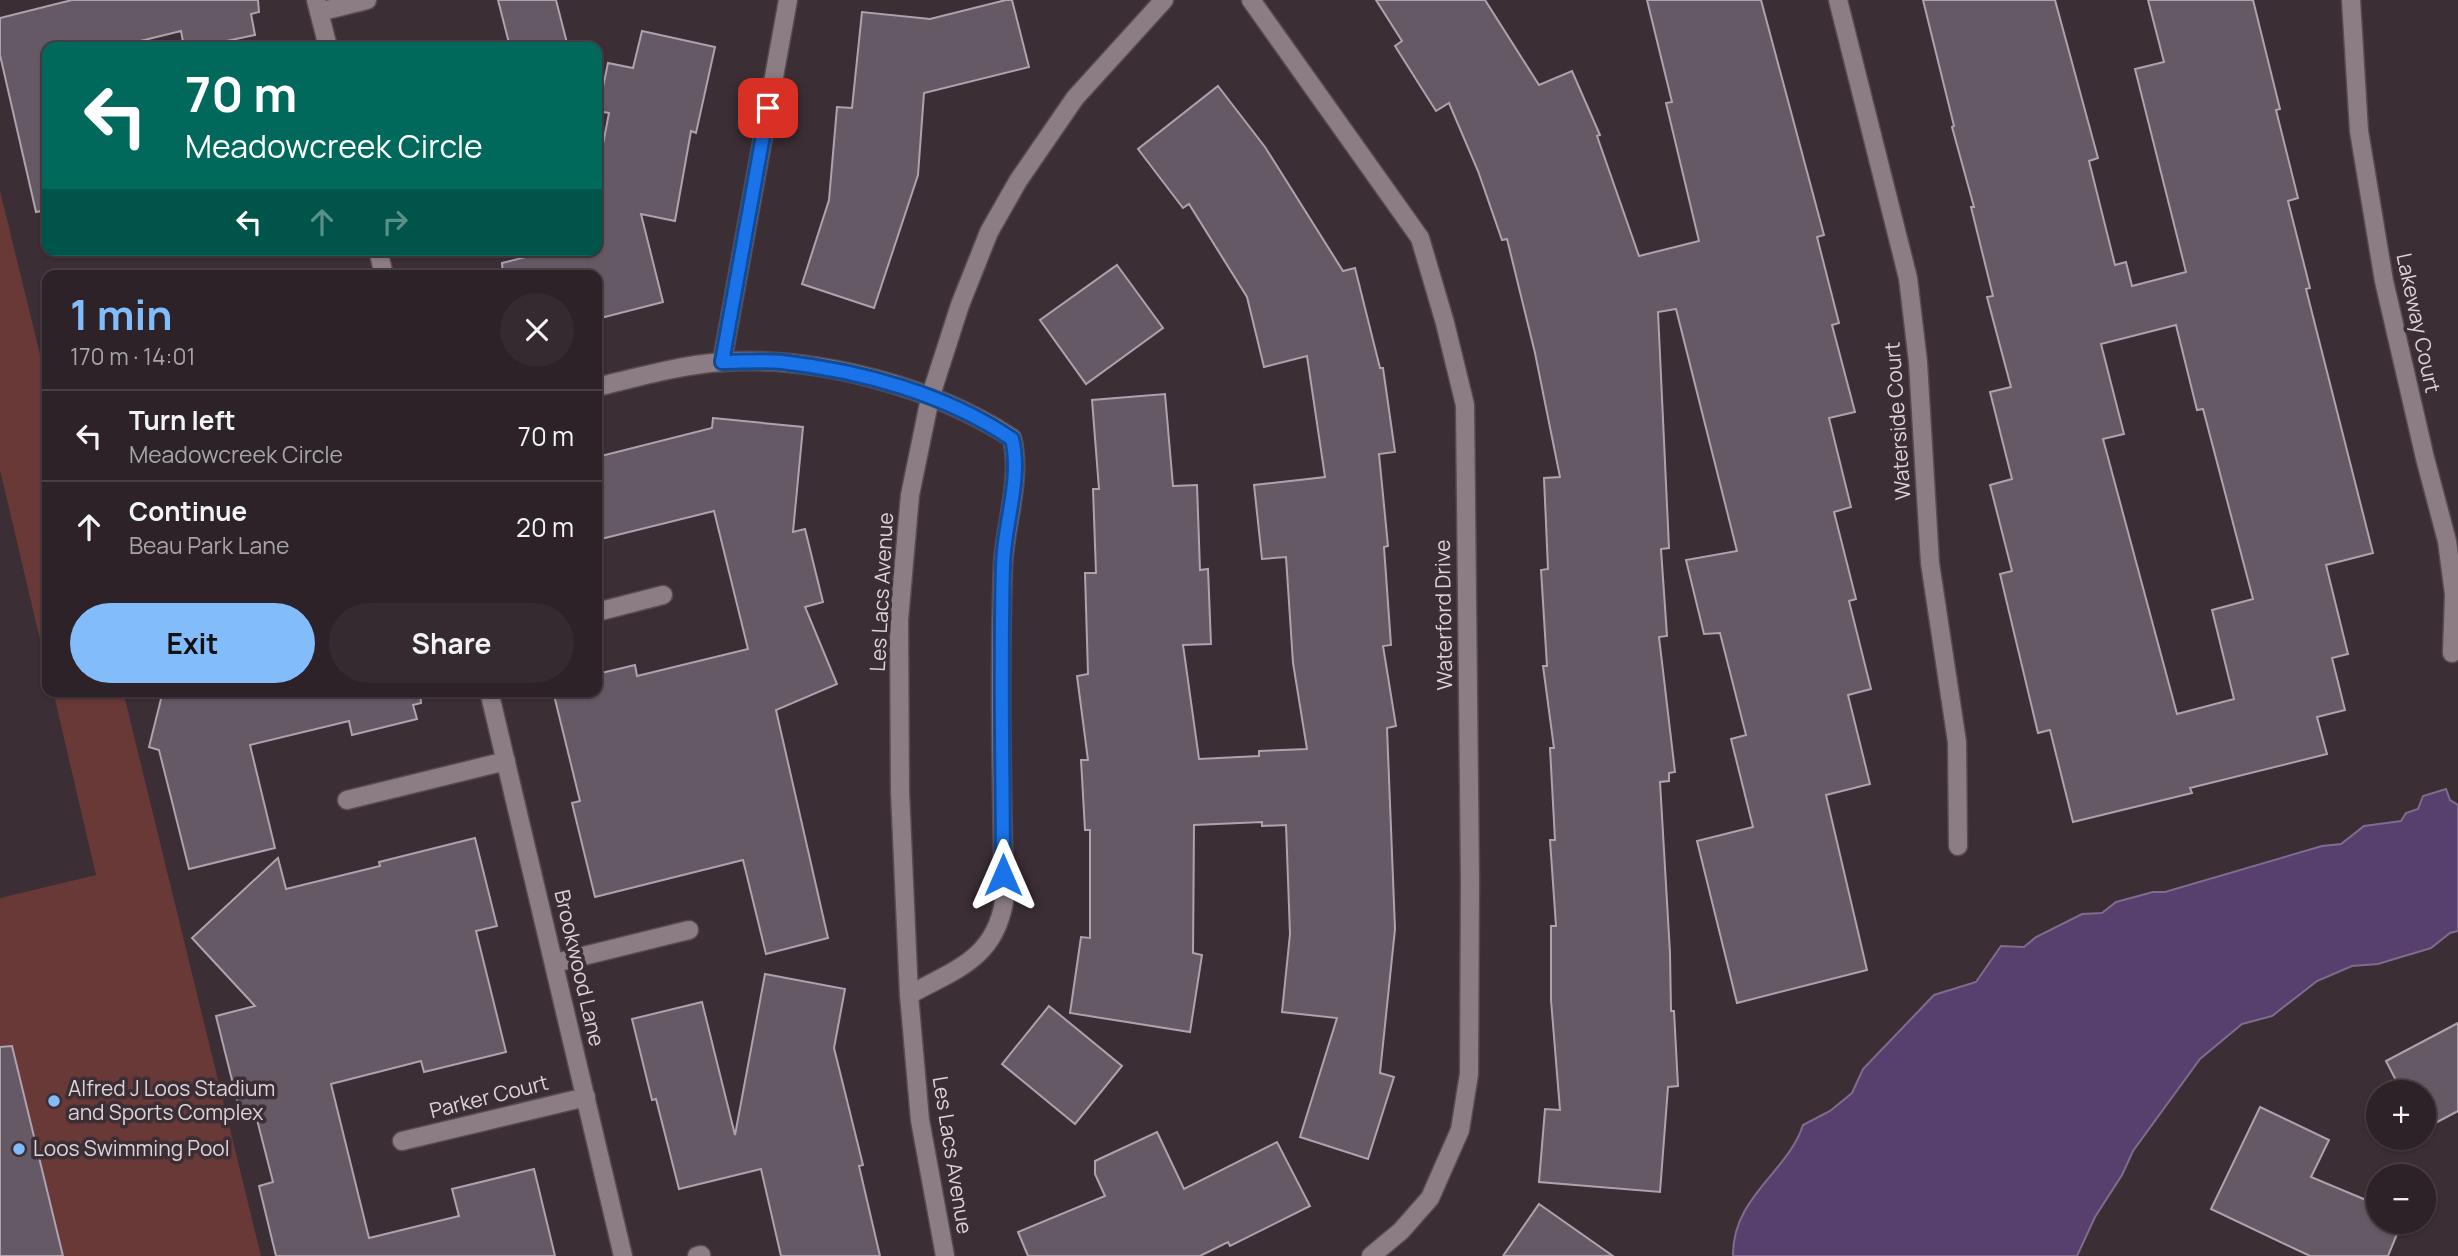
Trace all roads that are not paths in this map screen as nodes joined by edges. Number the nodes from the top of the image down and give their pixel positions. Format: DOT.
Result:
graph roads {
  1 [pos="366,0"];
  2 [pos="788,0"];
  3 [pos="1164,0"];
  4 [pos="1251,0"];
  5 [pos="1838,0"];
  6 [pos="2351,0"];
  7 [pos="317,6"];
  8 [pos="327,42"];
  9 [pos="722,362"];
  10 [pos="602,386"];
  11 [pos="930,398"];
  12 [pos="663,595"];
  13 [pos="602,611"];
  14 [pos="2452,653"];
  15 [pos="490,697"];
  16 [pos="506,761"];
  17 [pos="347,800"];
  18 [pos="1958,846"];
  19 [pos="689,930"];
  20 [pos="555,963"];
  21 [pos="909,995"];
  22 [pos="586,1097"];
  23 [pos="402,1141"];
  24 [pos="623,1256"];
  25 [pos="946,1256"];
  26 [pos="1371,1256"];
  1 -- 7 [label="street"];
  2 -- 9 [label="street"];
  3 -- 11 [label="street, Les Lacs Avenue"];
  4 -- 26 [label="street, Waterford Drive"];
  5 -- 18 [label="street, Waterside Court"];
  6 -- 14 [label="street, Lakeway Court"];
  7 -- 8 [label="street"];
  9 -- 10 [label="street"];
  9 -- 11 [label="street"];
  11 -- 21 [label="street, Les Lacs Avenue"];
  11 -- 21 [label="street"];
  12 -- 13 [label="street"];
  15 -- 16 [label="street, Brookwood Lane"];
  16 -- 17 [label="street"];
  16 -- 20 [label="street, Brookwood Lane"];
  19 -- 20 [label="street"];
  20 -- 22 [label="street, Brookwood Lane"];
  21 -- 25 [label="street, Les Lacs Avenue"];
  22 -- 23 [label="street, Parker Court"];
  22 -- 24 [label="street, Brookwood Lane"];
}
